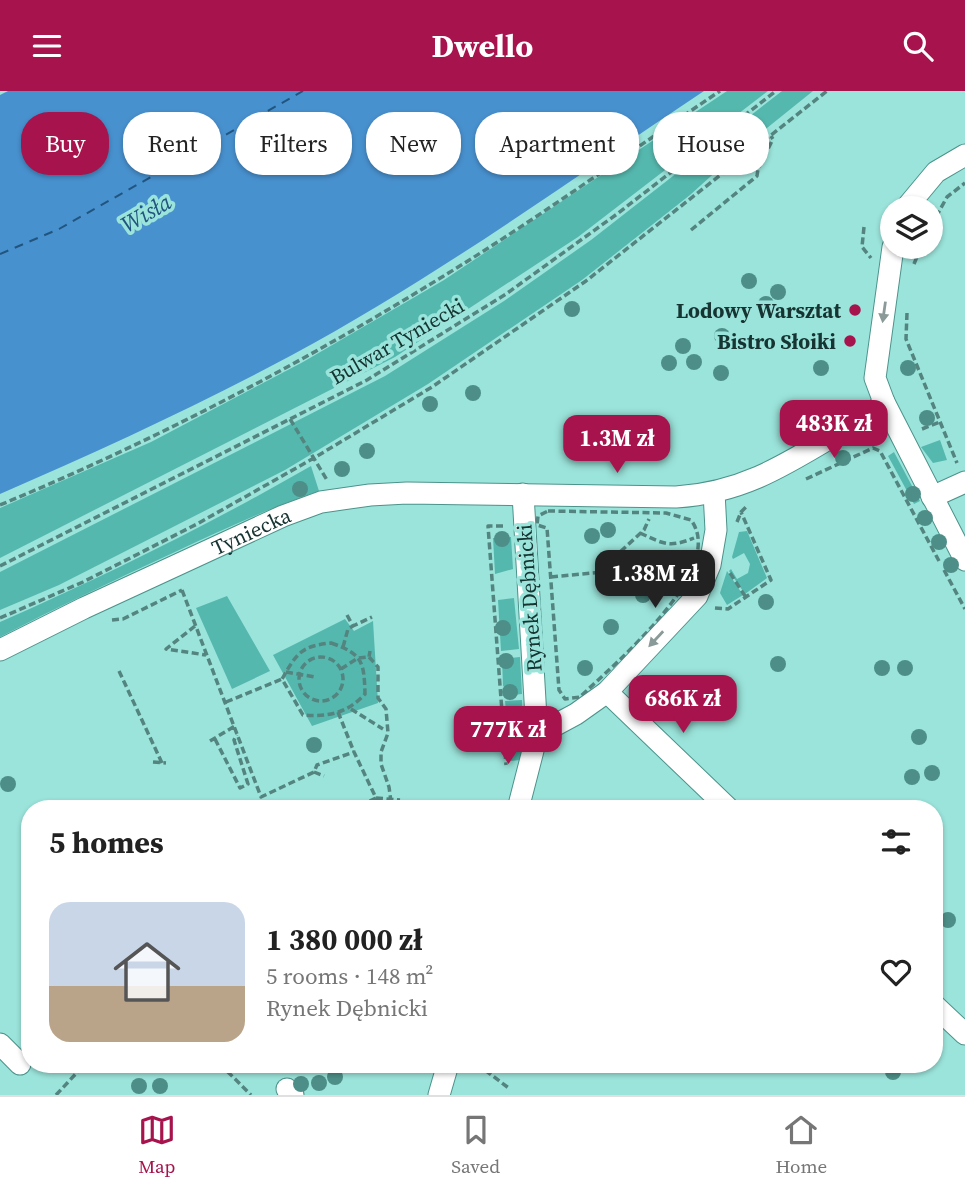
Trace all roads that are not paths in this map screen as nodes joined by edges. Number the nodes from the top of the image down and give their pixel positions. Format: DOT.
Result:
graph roads {
  1 [pos="965,155"];
  2 [pos="916,196"];
  3 [pos="891,259"];
  4 [pos="884,402"];
  5 [pos="965,482"];
  6 [pos="714,492"];
  7 [pos="523,494"];
  8 [pos="932,497"];
  9 [pos="965,560"];
  10 [pos="0,650"];
  11 [pos="607,692"];
  12 [pos="537,735"];
  13 [pos="520,800"];
  14 [pos="720,800"];
  15 [pos="943,1013"];
  16 [pos="965,1034"];
  17 [pos="0,1044"];
  18 [pos="20,1064"];
  19 [pos="445,1073"];
  20 [pos="439,1095"];
  1 -- 2 [label="street"];
  3 -- 4 [label="street, one-way"];
  4 -- 6 [label="street, Rynek Dębnicki"];
  4 -- 8 [label="street"];
  5 -- 8 [label="street"];
  6 -- 7 [label="street, Rynek Dębnicki"];
  6 -- 11 [label="street, one-way"];
  7 -- 10 [label="street, Tyniecka"];
  7 -- 12 [label="street, Rynek Dębnicki"];
  8 -- 9 [label="street"];
  11 -- 12 [label="street"];
  11 -- 14 [label="street"];
  12 -- 13 [label="street, Rynek Dębnicki"];
  15 -- 16 [label="street"];
  17 -- 18 [label="street"];
  19 -- 20 [label="street"];
}
